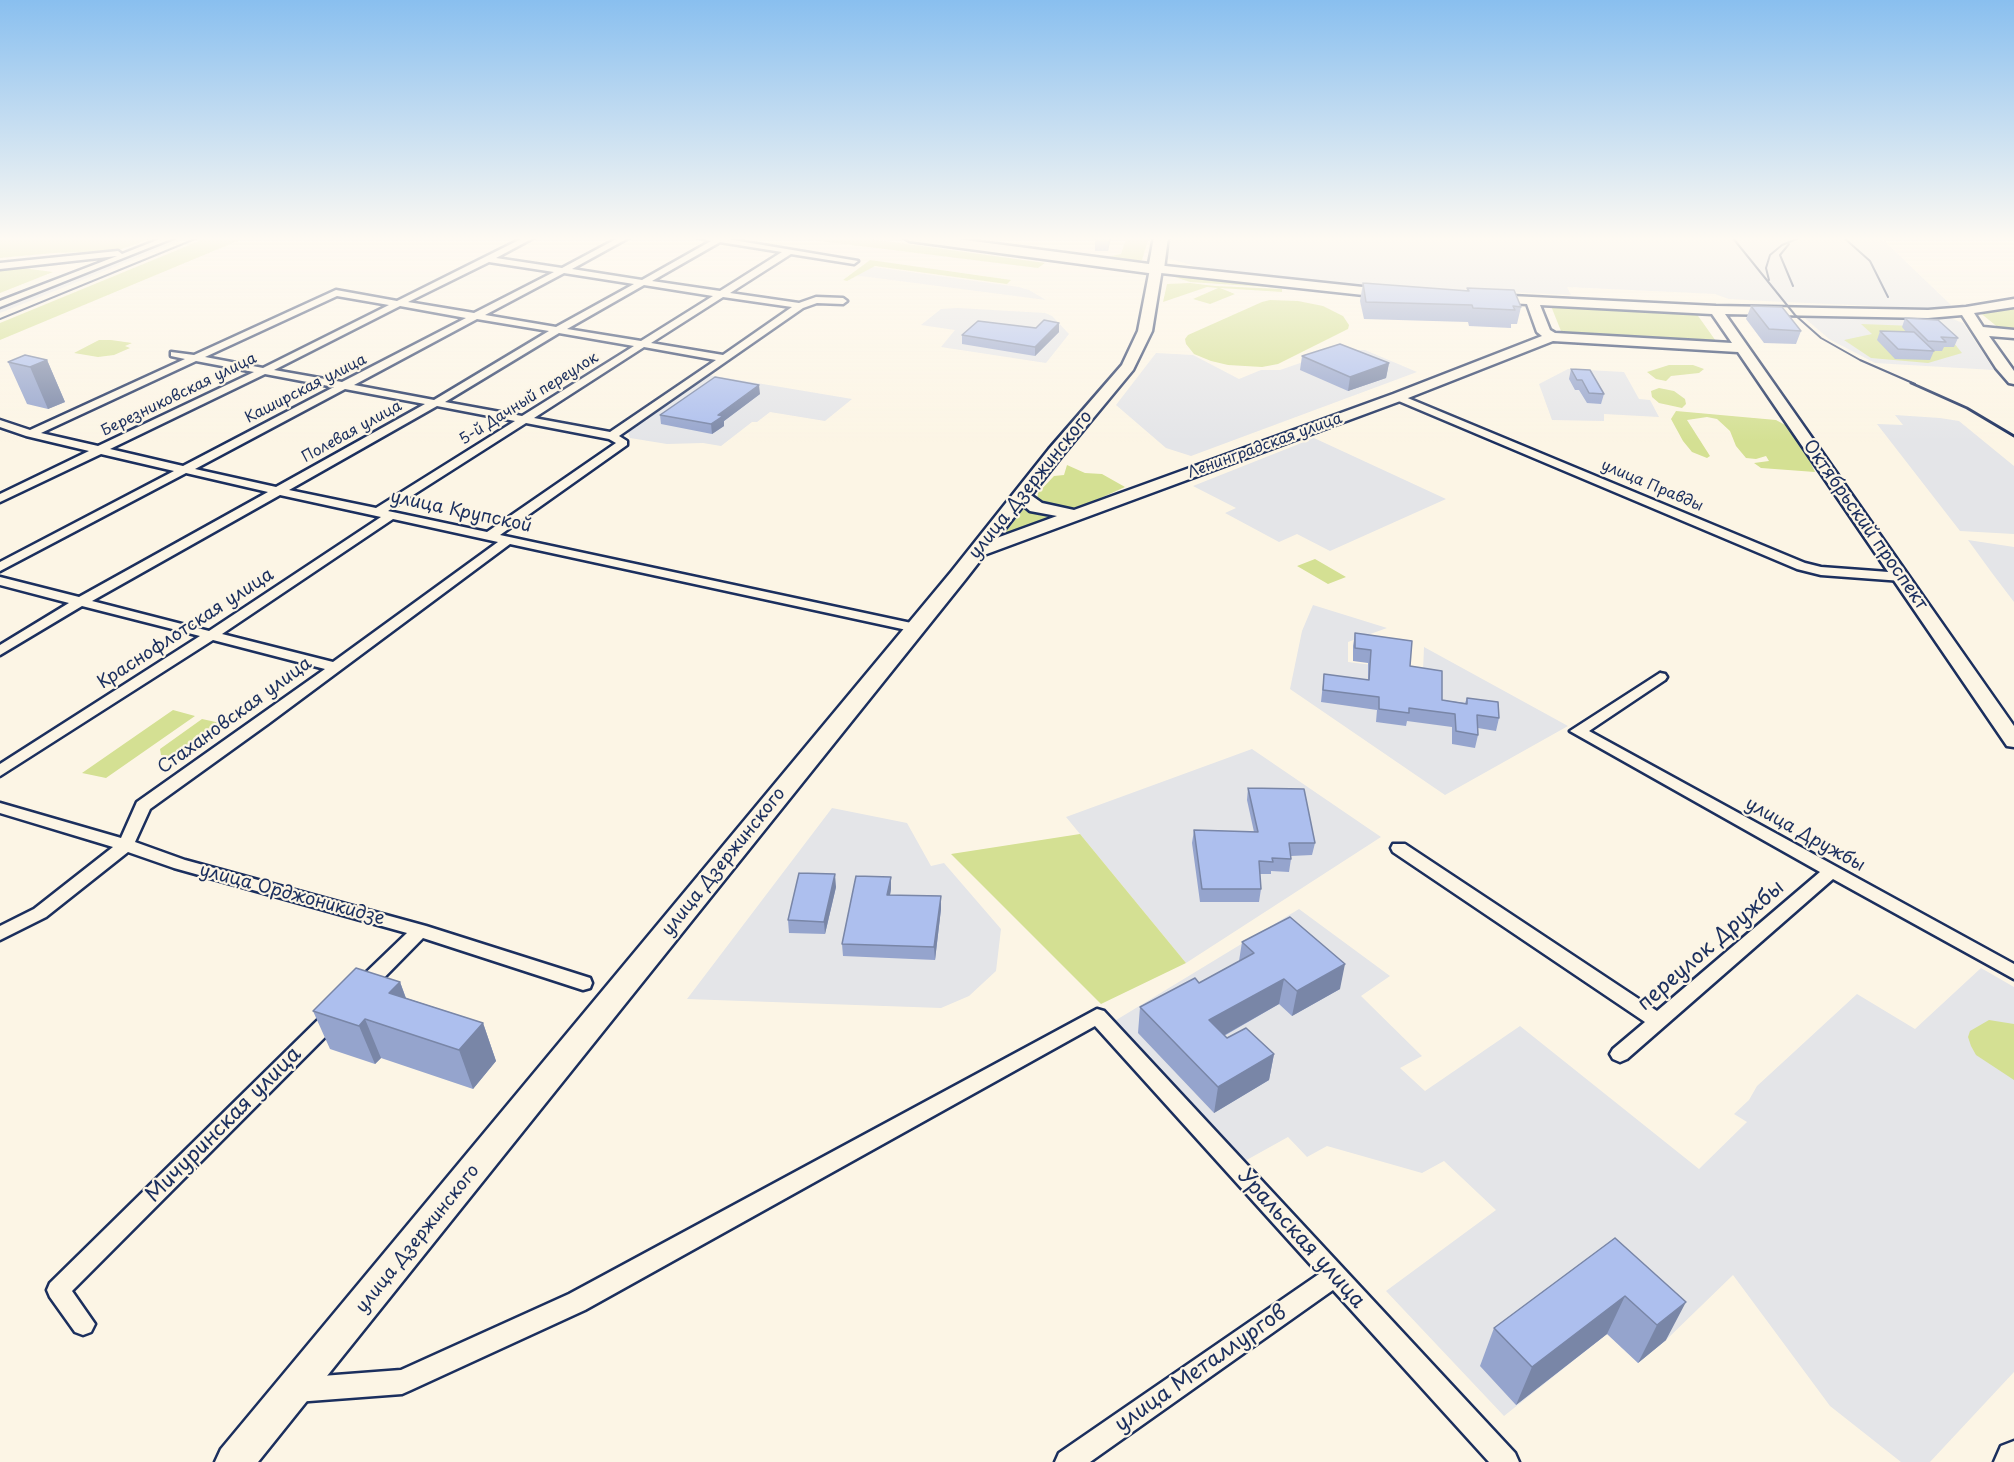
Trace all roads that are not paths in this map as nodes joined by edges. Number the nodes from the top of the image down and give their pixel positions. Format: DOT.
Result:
graph roads {
  1 [pos="310,305"];
  2 [pos="395,305"];
  3 [pos="405,305"];
  4 [pos="497,305"];
  5 [pos="602,305"];
  6 [pos="704,305"];
  7 [pos="795,305"];
  8 [pos="1150,305"];
  9 [pos="1533,305"];
  10 [pos="1606,305"];
  11 [pos="2001,305"];
  12 [pos="800,306"];
  13 [pos="1716,310"];
  14 [pos="1966,311"];
  15 [pos="478,316"];
  16 [pos="556,331"];
  17 [pos="1980,331"];
  18 [pos="2014,334"];
  19 [pos="1552,337"];
  20 [pos="642,344"];
  21 [pos="1743,348"];
  22 [pos="174,354"];
  23 [pos="198,358"];
  24 [pos="724,358"];
  25 [pos="2007,367"];
  26 [pos="264,370"];
  27 [pos="2014,380"];
  28 [pos="346,386"];
  29 [pos="1398,397"];
  30 [pos="437,402"];
  31 [pos="524,420"];
  32 [pos="0,423"];
  33 [pos="30,434"];
  34 [pos="612,436"];
  35 [pos="100,450"];
  36 [pos="184,469"];
  37 [pos="278,491"];
  38 [pos="1022,496"];
  39 [pos="0,498"];
  40 [pos="384,514"];
  41 [pos="1074,515"];
  42 [pos="490,536"];
  43 [pos="508,540"];
  44 [pos="978,551"];
  45 [pos="0,567"];
  46 [pos="1902,577"];
  47 [pos="0,581"];
  48 [pos="80,602"];
  49 [pos="916,628"];
  50 [pos="210,636"];
  51 [pos="0,651"];
  52 [pos="335,667"];
  53 [pos="1660,677"];
  54 [pos="2014,741"];
  55 [pos="0,771"];
  56 [pos="0,808"];
  57 [pos="126,845"];
  58 [pos="1399,848"];
  59 [pos="1831,872"];
  60 [pos="420,930"];
  61 [pos="0,934"];
  62 [pos="2014,972"];
  63 [pos="583,983"];
  64 [pos="1658,1021"];
  65 [pos="1620,1054"];
  66 [pos="1334,1276"];
  67 [pos="83,1324"];
  68 [pos="295,1390"];
  69 [pos="234,1462"];
  70 [pos="1068,1462"];
  71 [pos="1506,1462"];
  1 -- 23 [label="street"];
  2 -- 26 [label="street, Березниковская улица"];
  3 -- 15 [label="street"];
  4 -- 15 [label="street, Каширская улица"];
  5 -- 16 [label="street, Полевая улица"];
  6 -- 20 [label="street, 5-й Дачный переулок"];
  7 -- 12 [label="street"];
  8 -- 38 [label="main road, улица Дзержинского"];
  9 -- 19 [label="main road"];
  10 -- 13 [label="main road"];
  11 -- 14 [label="main road"];
  12 -- 24 [label="street"];
  13 -- 14 [label="main road"];
  13 -- 21 [label="main road, Октябрьский проспект"];
  14 -- 17 [label="main road"];
  15 -- 16 [label="street"];
  15 -- 28 [label="street, Каширская улица"];
  16 -- 20 [label="street"];
  16 -- 30 [label="street, Полевая улица"];
  17 -- 18 [label="main road"];
  17 -- 25 [label="main road"];
  19 -- 21 [label="main road, Ленинградская улица"];
  19 -- 29 [label="main road, Ленинградская улица"];
  20 -- 24 [label="street"];
  20 -- 31 [label="street, 5-й Дачный переулок"];
  21 -- 46 [label="main road, Октябрьский проспект"];
  22 -- 23 [label="street"];
  23 -- 26 [label="street"];
  23 -- 33 [label="street"];
  24 -- 34 [label="street"];
  25 -- 27 [label="main road"];
  26 -- 28 [label="street"];
  26 -- 35 [label="street, Березниковская улица"];
  28 -- 30 [label="street"];
  28 -- 36 [label="street, Каширская улица"];
  29 -- 41 [label="main road, Ленинградская улица"];
  29 -- 46 [label="street, улица Правды"];
  30 -- 31 [label="street"];
  30 -- 37 [label="street, Полевая улица"];
  31 -- 34 [label="street"];
  31 -- 40 [label="street, 5-й Дачный переулок"];
  32 -- 33 [label="street, улица Крупской"];
  33 -- 35 [label="street, улица Крупской"];
  34 -- 42 [label="street"];
  35 -- 36 [label="street, улица Крупской"];
  35 -- 39 [label="street, Березниковская улица"];
  36 -- 37 [label="street, улица Крупской"];
  36 -- 45 [label="street, Каширская улица"];
  37 -- 40 [label="street, улица Крупской"];
  37 -- 48 [label="street, Полевая улица"];
  38 -- 41 [label="main road"];
  38 -- 44 [label="main road, улица Дзержинского"];
  40 -- 42 [label="street, улица Крупской"];
  40 -- 50 [label="street, Краснофлотская улица"];
  41 -- 44 [label="main road, Ленинградская улица"];
  42 -- 43 [label="street, улица Крупской"];
  43 -- 49 [label="street, улица Крупской"];
  43 -- 52 [label="street, Стахановская улица"];
  44 -- 49 [label="main road, улица Дзержинского"];
  46 -- 54 [label="main road, Октябрьский проспект"];
  47 -- 48 [label="street"];
  48 -- 50 [label="street"];
  48 -- 51 [label="street, Полевая улица"];
  49 -- 68 [label="main road, улица Дзержинского"];
  50 -- 52 [label="street"];
  50 -- 55 [label="street, Краснофлотская улица"];
  52 -- 57 [label="street, Стахановская улица"];
  53 -- 59 [label="street, улица Дружбы"];
  56 -- 57 [label="street, улица Орджоникидзе"];
  57 -- 60 [label="street, улица Орджоникидзе"];
  57 -- 61 [label="street, Стахановская улица"];
  58 -- 64 [label="street"];
  59 -- 62 [label="street, улица Дружбы"];
  59 -- 64 [label="street, переулок Дружбы"];
  60 -- 63 [label="street, улица Орджоникидзе"];
  60 -- 67 [label="street, Мичуринская улица"];
  64 -- 65 [label="street, переулок Дружбы"];
  66 -- 68 [label="street, Уральская улица"];
  66 -- 70 [label="street, улица Металлургов"];
  66 -- 71 [label="street, Уральская улица"];
  68 -- 69 [label="main road, улица Дзержинского"];
}
